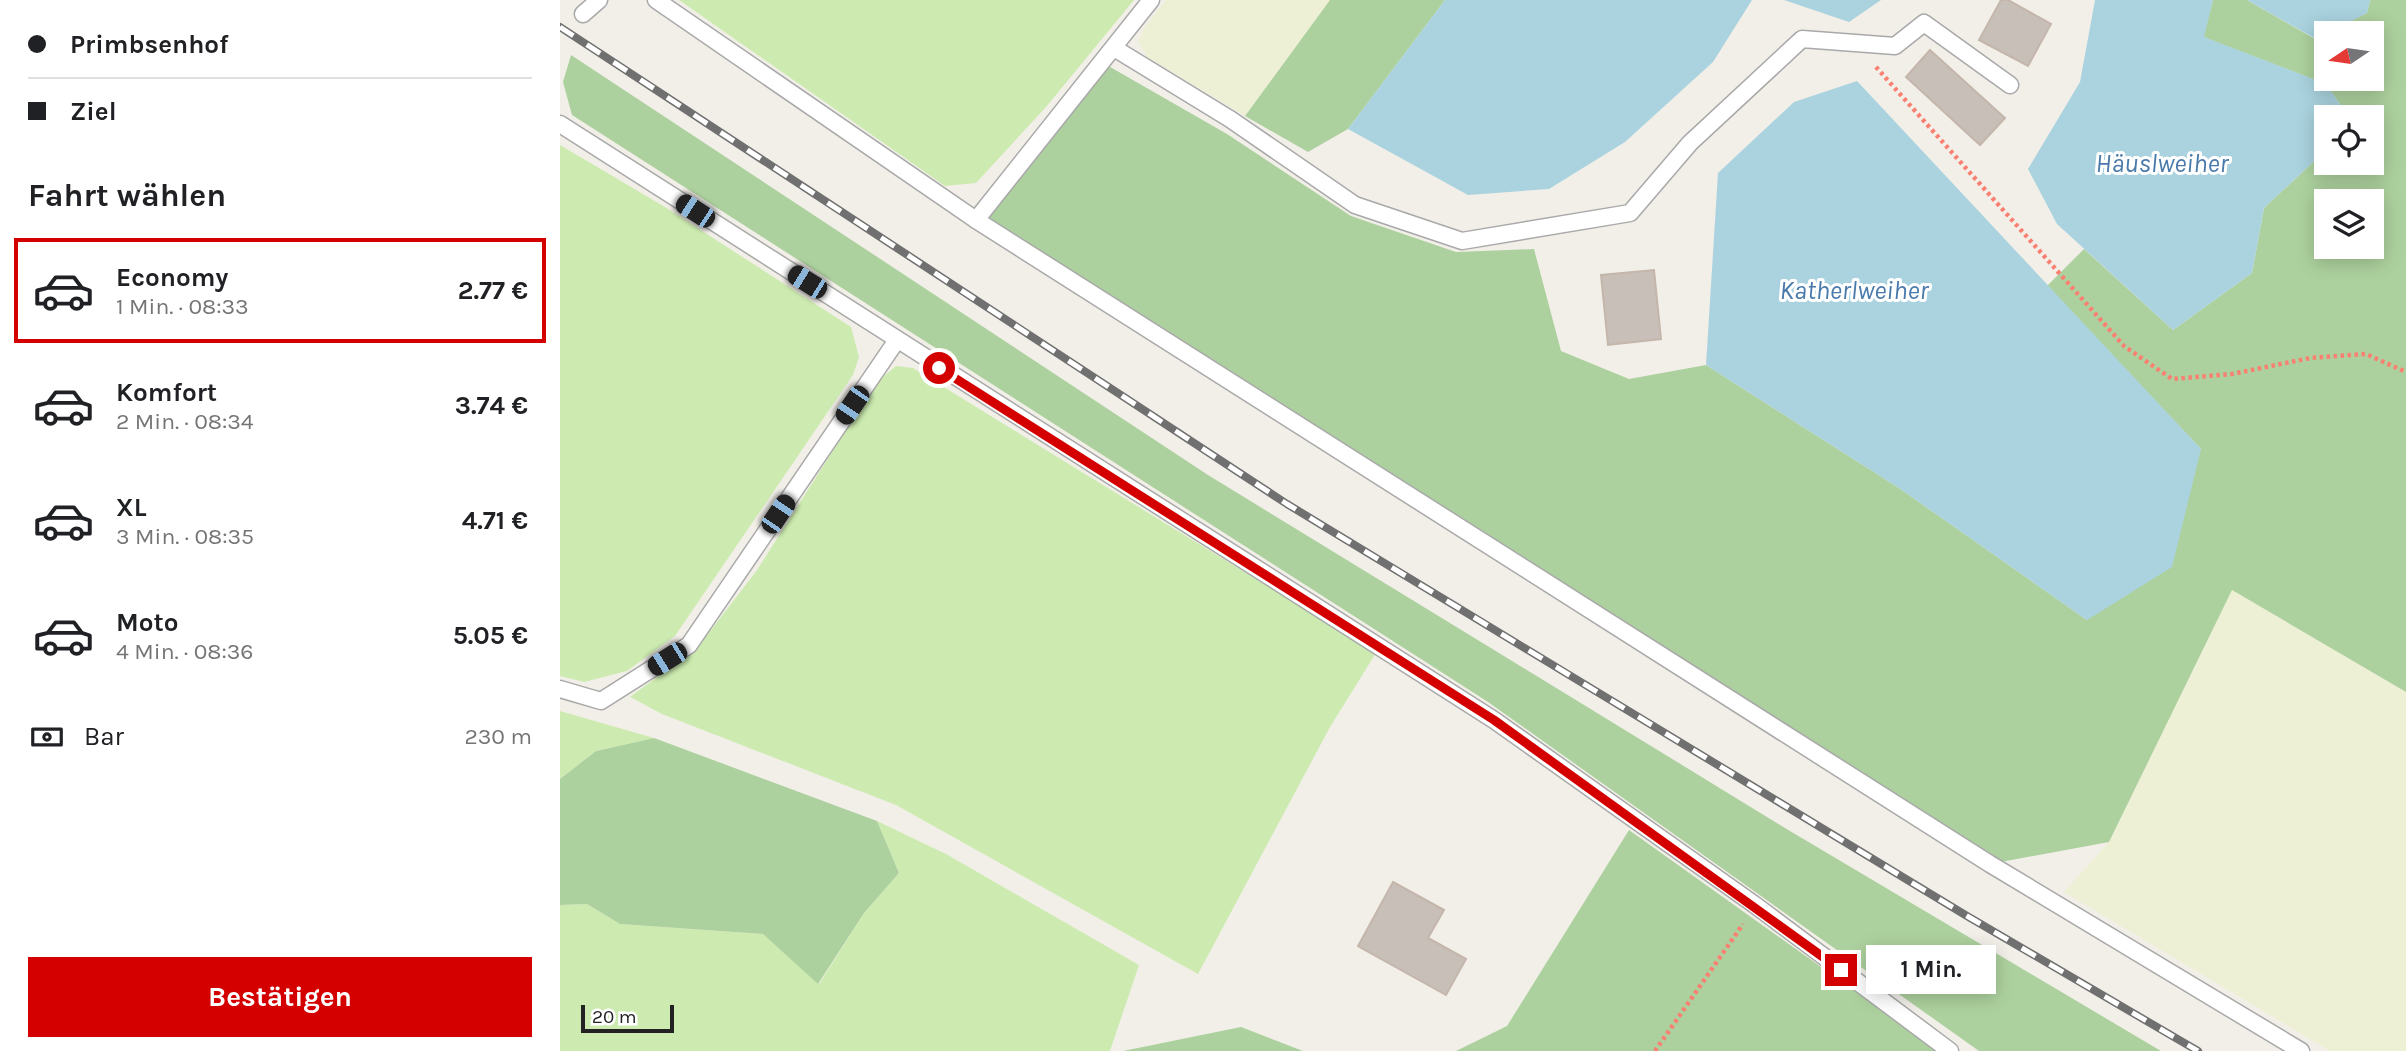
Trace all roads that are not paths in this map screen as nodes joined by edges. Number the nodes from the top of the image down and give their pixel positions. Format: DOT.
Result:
graph roads {
  1 [pos="599,0"];
  2 [pos="656,0"];
  3 [pos="1151,0"];
  4 [pos="583,14"];
  5 [pos="1114,48"];
  6 [pos="2010,85"];
  7 [pos="560,124"];
  8 [pos="976,220"];
  9 [pos="897,340"];
  10 [pos="560,689"];
  11 [pos="1950,1051"];
  12 [pos="2301,1051"];
  1 -- 4 [label="lane"];
  2 -- 8 [label="lane"];
  3 -- 5 [label="lane"];
  5 -- 6 [label="lane"];
  5 -- 8 [label="lane"];
  7 -- 9 [label="lane"];
  8 -- 12 [label="lane"];
  9 -- 10 [label="lane"];
  9 -- 11 [label="lane"];
}
